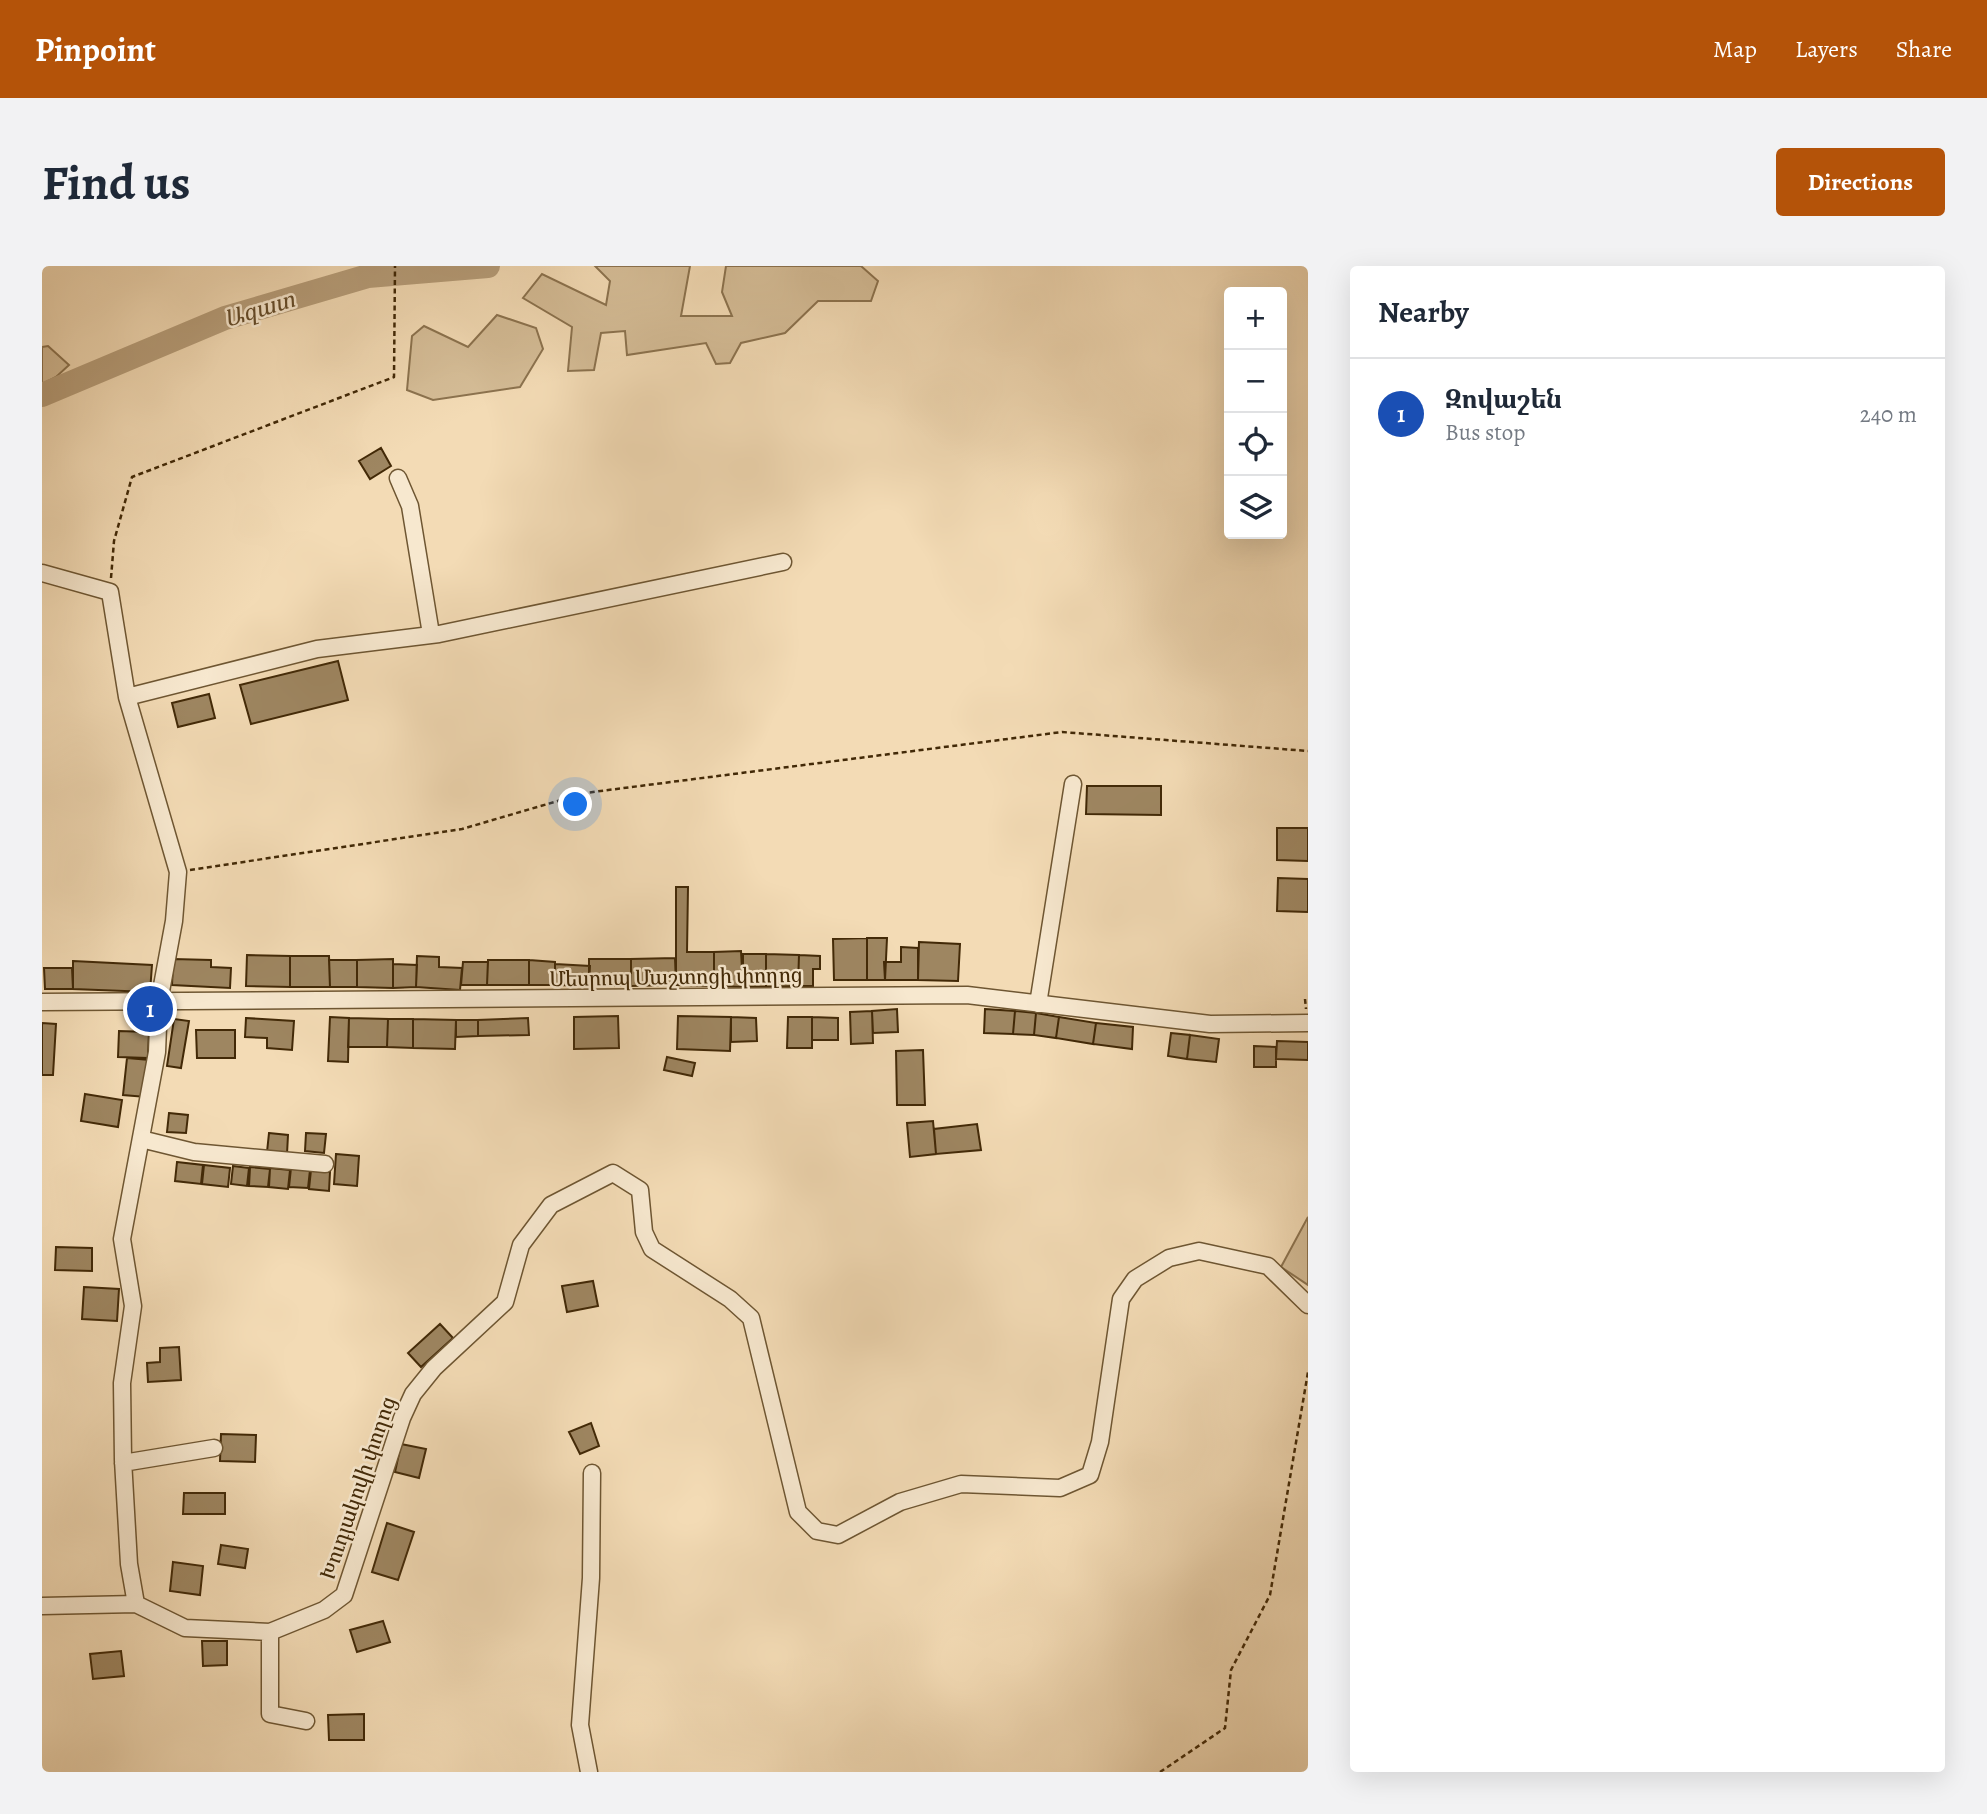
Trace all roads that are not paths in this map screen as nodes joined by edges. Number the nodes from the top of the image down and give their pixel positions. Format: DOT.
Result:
graph roads {
  1 [pos="398,478"];
  2 [pos="783,562"];
  3 [pos="42,573"];
  4 [pos="431,634"];
  5 [pos="127,697"];
  6 [pos="1073,784"];
  7 [pos="42,1002"];
  8 [pos="159,1002"];
  9 [pos="1038,1004"];
  10 [pos="1308,1023"];
  11 [pos="141,1139"];
  12 [pos="325,1164"];
  13 [pos="1308,1306"];
  14 [pos="214,1448"];
  15 [pos="123,1463"];
  16 [pos="592,1473"];
  17 [pos="136,1604"];
  18 [pos="42,1606"];
  19 [pos="270,1632"];
  20 [pos="306,1721"];
  21 [pos="589,1772"];
  1 -- 4 [label="street"];
  2 -- 4 [label="street"];
  3 -- 5 [label="street"];
  4 -- 5 [label="street"];
  5 -- 8 [label="street"];
  6 -- 9 [label="street"];
  7 -- 8 [label="street, Մեսրոպ Մաշտոցի փողոց"];
  8 -- 9 [label="street, Մեսրոպ Մաշտոցի փողոց"];
  8 -- 11 [label="street"];
  9 -- 10 [label="street, Մեսրոպ Մաշտոցի փողոց"];
  11 -- 12 [label="street"];
  11 -- 15 [label="street"];
  13 -- 19 [label="street, Խուդյակովի փողոց"];
  14 -- 15 [label="street"];
  15 -- 17 [label="street"];
  16 -- 21 [label="street"];
  17 -- 18 [label="street"];
  17 -- 19 [label="street, Խուդյակովի փողոց"];
  19 -- 20 [label="street"];
}
